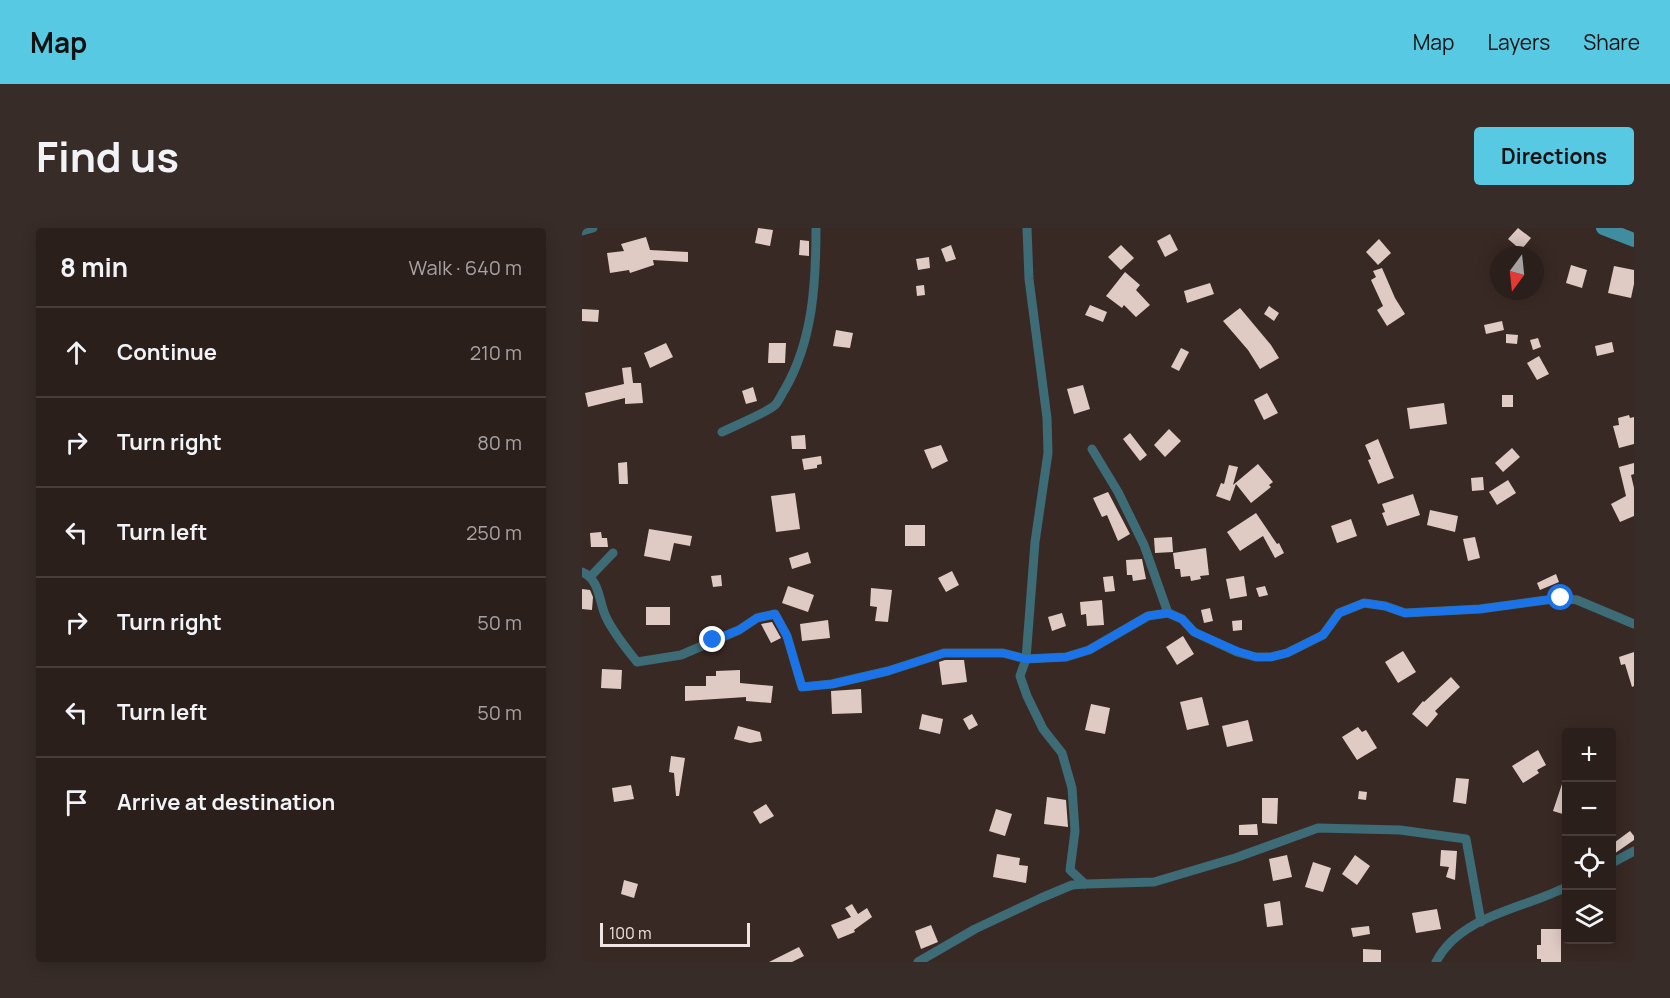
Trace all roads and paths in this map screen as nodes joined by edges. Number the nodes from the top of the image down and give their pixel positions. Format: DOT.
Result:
graph roads {
  1 [pos="593,228"];
  2 [pos="816,228"];
  3 [pos="1027,228"];
  4 [pos="1603,228"];
  5 [pos="582,231"];
  6 [pos="1634,240"];
  7 [pos="722,432"];
  8 [pos="1092,449"];
  9 [pos="613,553"];
  10 [pos="586,574"];
  11 [pos="1168,613"];
  12 [pos="1634,624"];
  13 [pos="1026,659"];
  14 [pos="1634,851"];
  15 [pos="1616,860"];
  16 [pos="1085,884"];
  17 [pos="1562,888"];
  18 [pos="1482,922"];
  19 [pos="918,962"];
  20 [pos="1436,962"];
  1 -- 5 [label="street"];
  2 -- 7 [label="street"];
  3 -- 13 [label="street"];
  4 -- 6 [label="main road"];
  8 -- 11 [label="street"];
  9 -- 10 [label="street"];
  10 -- 13 [label="street"];
  11 -- 12 [label="street"];
  11 -- 13 [label="street"];
  13 -- 16 [label="street"];
  14 -- 15 [label="street"];
  16 -- 18 [label="street"];
  16 -- 19 [label="street"];
  17 -- 18 [label="street"];
  18 -- 20 [label="street"];
}
